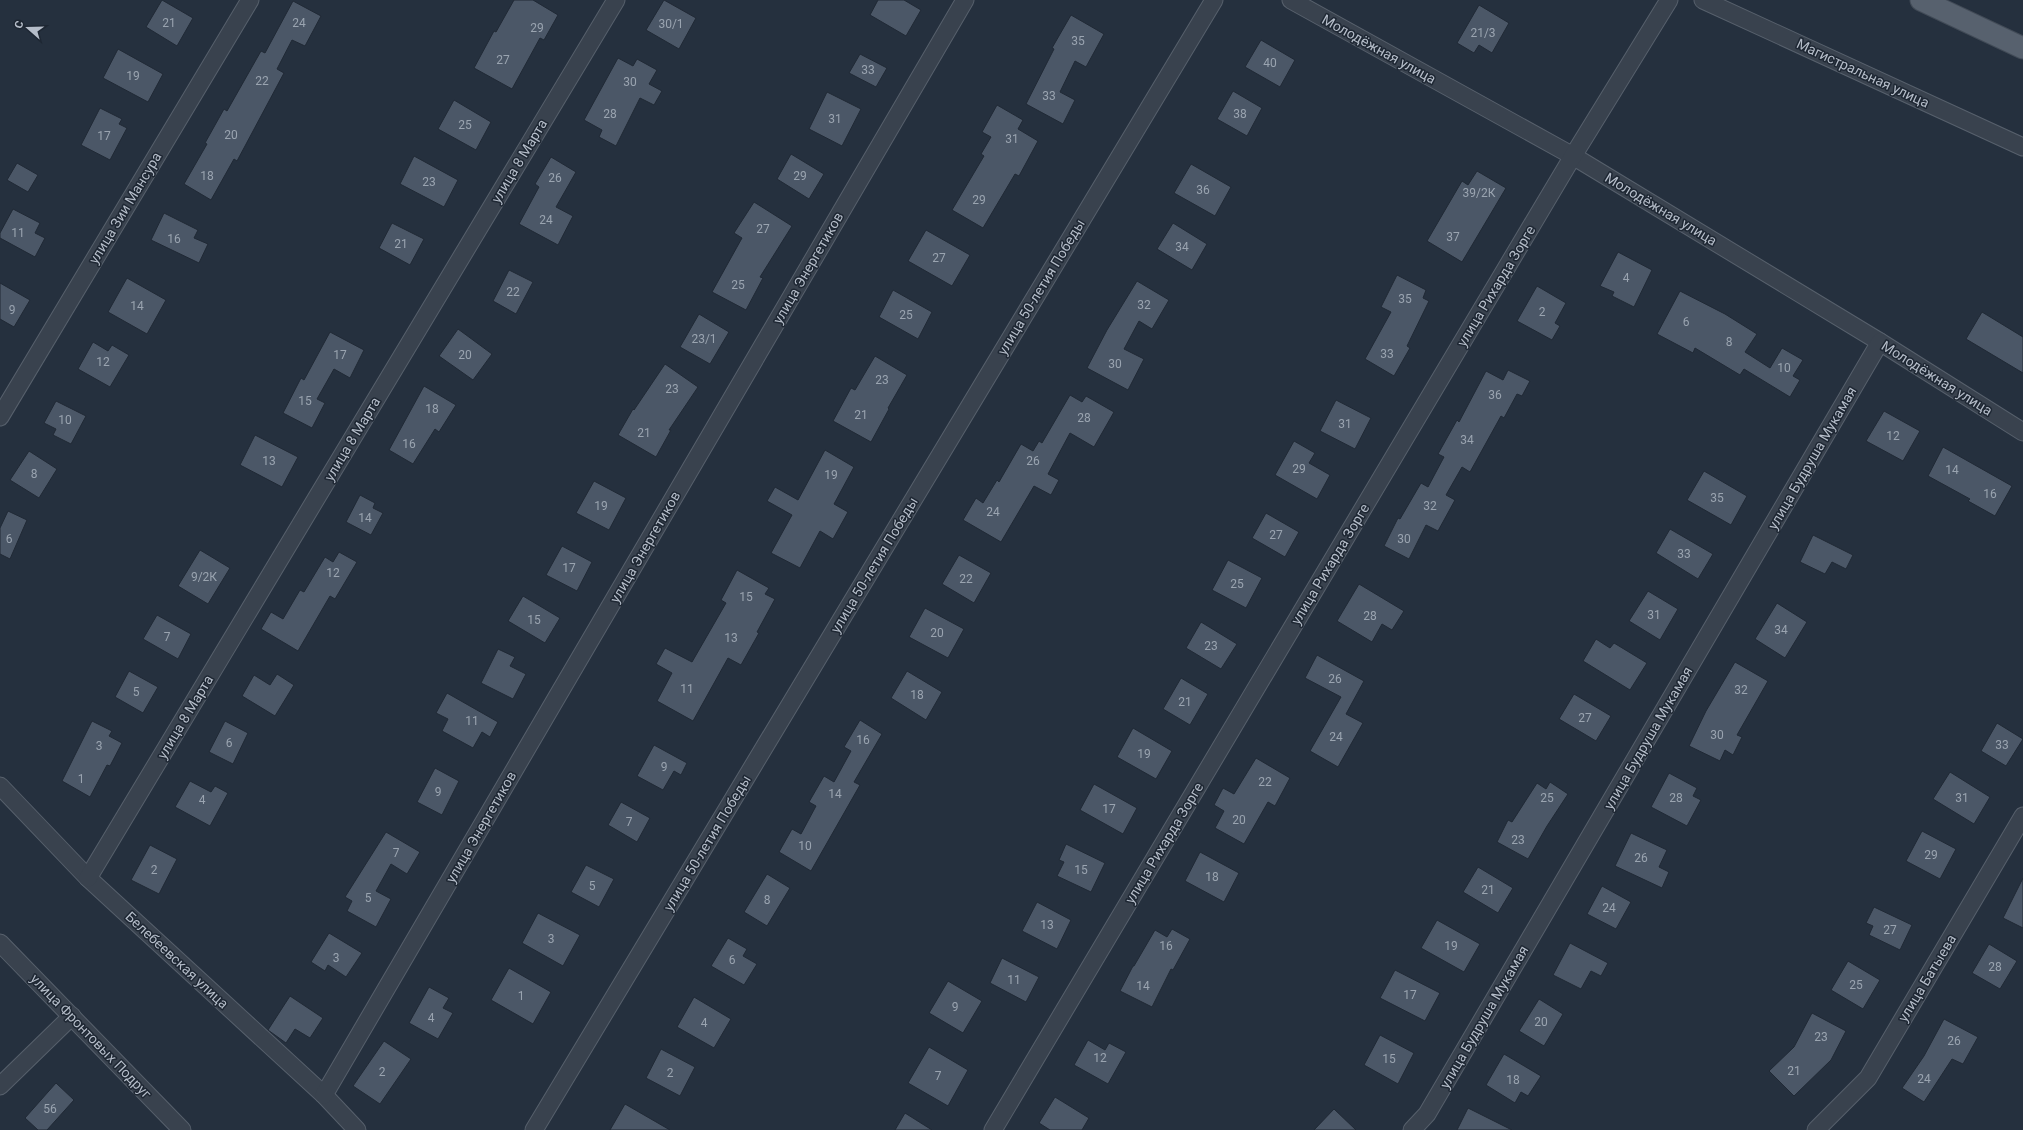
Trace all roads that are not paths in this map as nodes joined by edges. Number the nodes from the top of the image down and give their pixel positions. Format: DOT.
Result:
graph roads {
  1 [pos="250,0"];
  2 [pos="616,0"];
  3 [pos="965,0"];
  4 [pos="1214,0"];
  5 [pos="1291,0"];
  6 [pos="1669,0"];
  7 [pos="1703,0"];
  8 [pos="1921,0"];
  9 [pos="2023,48"];
  10 [pos="2023,147"];
  11 [pos="1573,156"];
  12 [pos="1880,342"];
  13 [pos="0,417"];
  14 [pos="2023,432"];
  15 [pos="0,786"];
  16 [pos="2023,816"];
  17 [pos="88,878"];
  18 [pos="0,943"];
  19 [pos="72,1016"];
  20 [pos="0,1086"];
  21 [pos="324,1095"];
  22 [pos="182,1130"];
  23 [pos="357,1130"];
  24 [pos="534,1130"];
  25 [pos="993,1130"];
  26 [pos="1412,1130"];
  27 [pos="1816,1130"];
  1 -- 13 [label="street, улица Зии Мансура"];
  2 -- 17 [label="street, улица 8 Марта"];
  3 -- 21 [label="street, улица Энергетиков"];
  4 -- 24 [label="street, улица 50-летия Победы"];
  5 -- 11 [label="street, Молодёжная улица"];
  6 -- 11 [label="street, улица Рихарда Зорге"];
  7 -- 10 [label="street, Магистральная улица"];
  8 -- 9 [label="main road"];
  11 -- 12 [label="street, Молодёжная улица"];
  11 -- 25 [label="street, улица Рихарда Зорге"];
  12 -- 14 [label="street, Молодёжная улица"];
  12 -- 26 [label="street, улица Будруша Мукамая"];
  15 -- 17 [label="street, Белебеевская улица"];
  16 -- 27 [label="street, улица Батыева"];
  17 -- 21 [label="street, Белебеевская улица"];
  18 -- 19 [label="street, улица Фронтовых Подруг"];
  19 -- 20 [label="street"];
  19 -- 22 [label="street, улица Фронтовых Подруг"];
  21 -- 23 [label="street, Белебеевская улица"];
}
